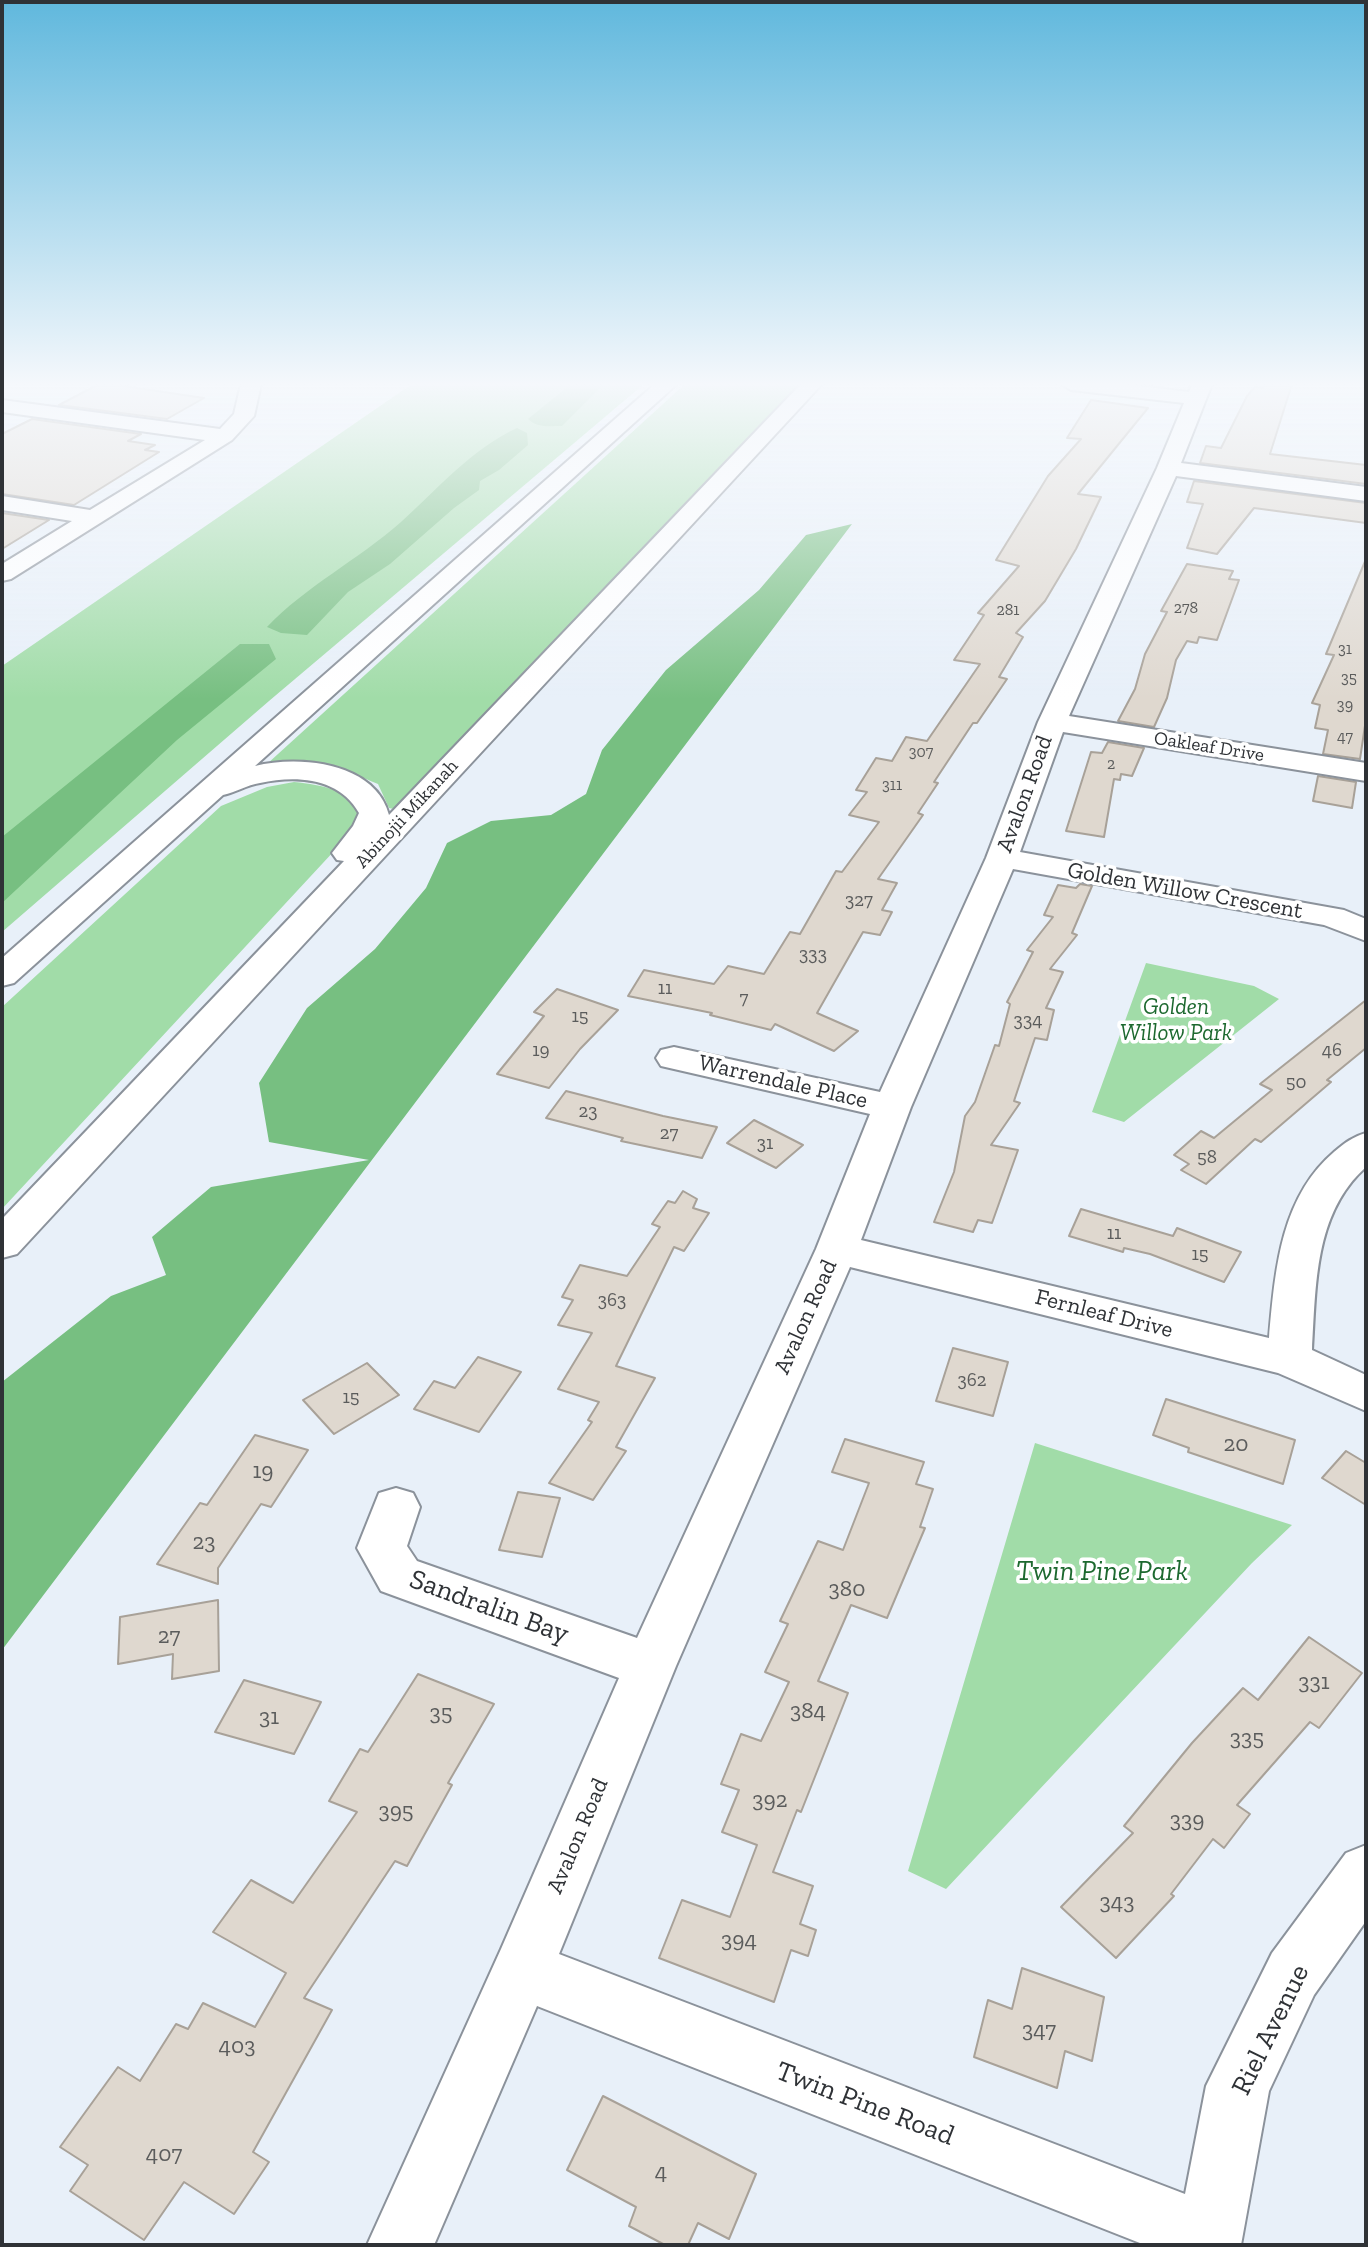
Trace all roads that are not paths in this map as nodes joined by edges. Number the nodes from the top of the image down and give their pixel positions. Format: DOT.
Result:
graph roads {
  1 [pos="139,489"];
  2 [pos="549,489"];
  3 [pos="713,489"];
  4 [pos="1158,489"];
  5 [pos="1327,489"];
  6 [pos="1366,494"];
  7 [pos="2,503"];
  8 [pos="93,517"];
  9 [pos="2,575"];
  10 [pos="1052,722"];
  11 [pos="1366,772"];
  12 [pos="205,796"];
  13 [pos="1002,858"];
  14 [pos="1366,931"];
  15 [pos="2,976"];
  16 [pos="674,1058"];
  17 [pos="169,1066"];
  18 [pos="892,1107"];
  19 [pos="1366,1146"];
  20 [pos="2,1244"];
  21 [pos="837,1249"];
  22 [pos="1289,1360"];
  23 [pos="1366,1394"];
  24 [pos="396,1507"];
  25 [pos="650,1666"];
  26 [pos="1366,1873"];
  27 [pos="522,1970"];
  28 [pos="1209,2241"];
  29 [pos="400,2245"];
  1 -- 8 [label="street"];
  2 -- 12 [label="street"];
  3 -- 17 [label="street, Abinojii Mikanah"];
  4 -- 10 [label="street, Avalon Road"];
  5 -- 6 [label="street"];
  7 -- 8 [label="street"];
  8 -- 9 [label="street"];
  10 -- 11 [label="street, Oakleaf Drive"];
  10 -- 13 [label="street, Avalon Road"];
  12 -- 15 [label="street"];
  12 -- 17 [label="street"];
  13 -- 14 [label="street, Golden Willow Crescent"];
  13 -- 18 [label="street, Avalon Road"];
  16 -- 18 [label="street, Warrendale Place"];
  17 -- 20 [label="street, Abinojii Mikanah"];
  18 -- 21 [label="street, Avalon Road"];
  19 -- 22 [label="street"];
  21 -- 22 [label="street, Fernleaf Drive"];
  21 -- 25 [label="street, Avalon Road"];
  22 -- 23 [label="street, Fernleaf Drive"];
  24 -- 25 [label="street, Sandralin Bay"];
  25 -- 27 [label="street, Avalon Road"];
  26 -- 28 [label="street, Riel Avenue"];
  27 -- 28 [label="street, Twin Pine Road"];
  27 -- 29 [label="street, Avalon Road"];
}
